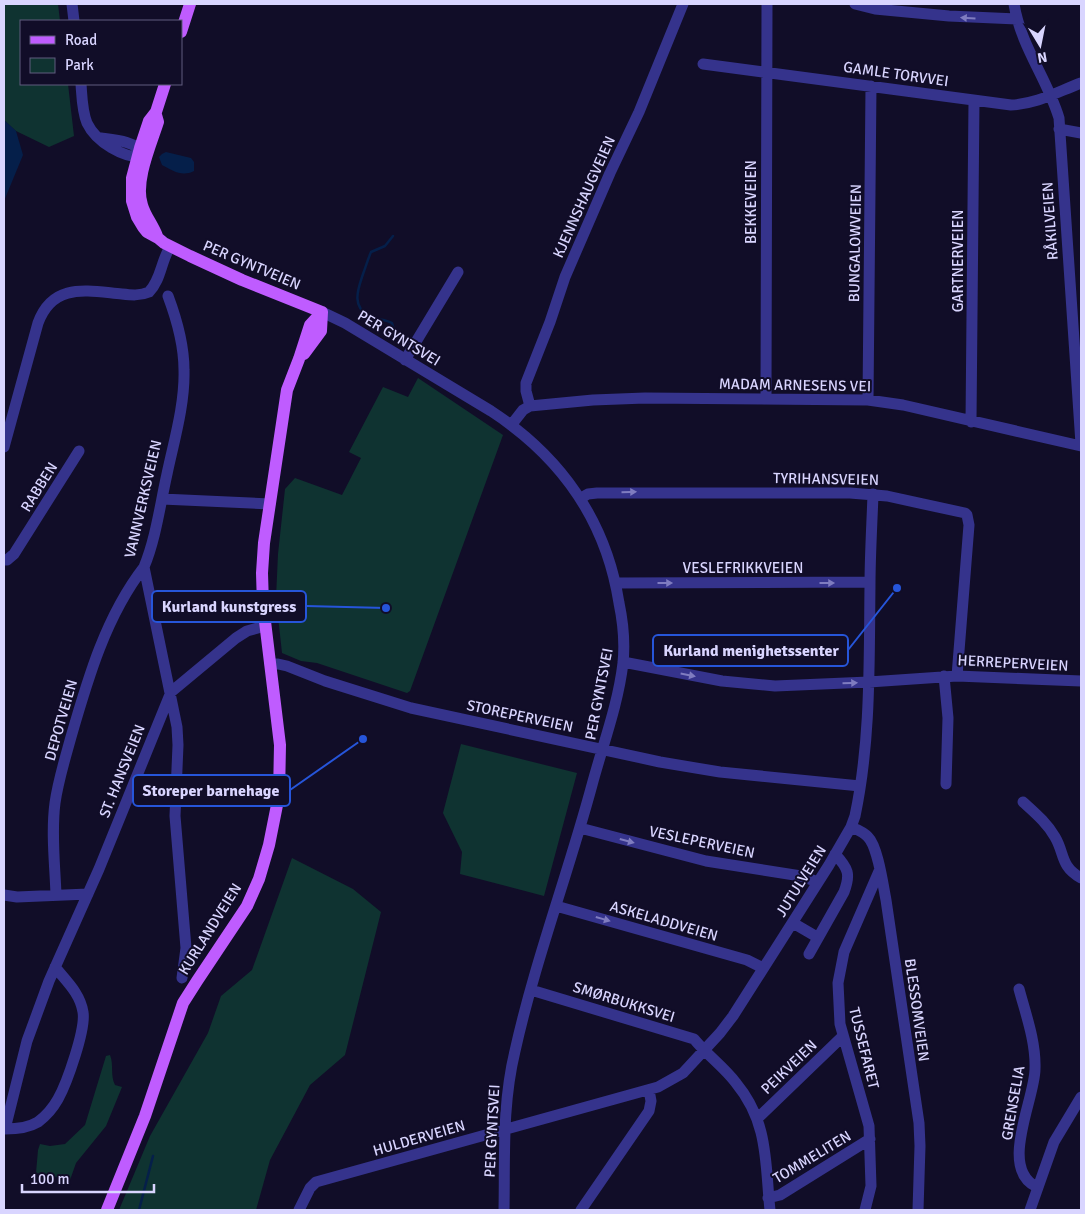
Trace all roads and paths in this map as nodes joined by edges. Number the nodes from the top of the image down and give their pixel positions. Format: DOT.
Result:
graph roads {
  1 [pos="72,4"];
  2 [pos="190,4"];
  3 [pos="683,4"];
  4 [pos="767,4"];
  5 [pos="855,4"];
  6 [pos="1014,4"];
  7 [pos="1017,19"];
  8 [pos="74,20"];
  9 [pos="182,29"];
  10 [pos="704,64"];
  11 [pos="767,73"];
  12 [pos="1081,83"];
  13 [pos="81,85"];
  14 [pos="165,85"];
  15 [pos="870,86"];
  16 [pos="1050,96"];
  17 [pos="974,100"];
  18 [pos="1059,129"];
  19 [pos="1081,133"];
  20 [pos="141,154"];
  21 [pos="170,247"];
  22 [pos="458,272"];
  23 [pos="168,296"];
  24 [pos="322,312"];
  25 [pos="405,360"];
  26 [pos="766,400"];
  27 [pos="868,400"];
  28 [pos="530,406"];
  29 [pos="971,422"];
  30 [pos="512,424"];
  31 [pos="1081,445"];
  32 [pos="4,447"];
  33 [pos="80,450"];
  34 [pos="873,494"];
  35 [pos="581,498"];
  36 [pos="162,499"];
  37 [pos="270,504"];
  38 [pos="4,560"];
  39 [pos="144,567"];
  40 [pos="870,582"];
  41 [pos="616,583"];
  42 [pos="265,626"];
  43 [pos="623,662"];
  44 [pos="270,664"];
  45 [pos="944,676"];
  46 [pos="956,676"];
  47 [pos="1081,681"];
  48 [pos="869,682"];
  49 [pos="171,692"];
  50 [pos="604,749"];
  51 [pos="946,784"];
  52 [pos="860,786"];
  53 [pos="1024,802"];
  54 [pos="851,826"];
  55 [pos="580,828"];
  56 [pos="835,854"];
  57 [pos="880,869"];
  58 [pos="1081,878"];
  59 [pos="818,882"];
  60 [pos="56,894"];
  61 [pos="88,894"];
  62 [pos="4,895"];
  63 [pos="556,906"];
  64 [pos="793,923"];
  65 [pos="818,937"];
  66 [pos="809,954"];
  67 [pos="55,967"];
  68 [pos="764,968"];
  69 [pos="182,978"];
  70 [pos="531,990"];
  71 [pos="1019,990"];
  72 [pos="843,1036"];
  73 [pos="703,1051"];
  74 [pos="649,1090"];
  75 [pos="1081,1097"];
  76 [pos="756,1119"];
  77 [pos="504,1129"];
  78 [pos="870,1139"];
  79 [pos="1037,1187"];
  80 [pos="768,1198"];
  81 [pos="107,1210"];
  82 [pos="299,1210"];
  83 [pos="504,1210"];
  84 [pos="581,1210"];
  85 [pos="770,1210"];
  86 [pos="866,1210"];
  87 [pos="918,1210"];
  88 [pos="1030,1210"];
  1 -- 8 [label="street"];
  2 -- 9 [label="main road"];
  3 -- 28 [label="street, KJENNSHAUGVEIEN"];
  4 -- 11 [label="street, BEKKEVEIEN"];
  7 -- 5 [label="street, one-way"];
  6 -- 7 [label="street, RÅKILVEIEN"];
  7 -- 16 [label="street, RÅKILVEIEN"];
  10 -- 11 [label="street, GAMLE TORVVEI"];
  11 -- 15 [label="street, GAMLE TORVVEI"];
  11 -- 26 [label="street, BEKKEVEIEN"];
  12 -- 16 [label="street, GAMLE TORVVEI"];
  13 -- 20 [label="street"];
  14 -- 20 [label="main road"];
  15 -- 17 [label="street, GAMLE TORVVEI"];
  15 -- 27 [label="street, BUNGALOWVEIEN"];
  16 -- 17 [label="street, GAMLE TORVVEI"];
  16 -- 18 [label="street, RÅKILVEIEN"];
  17 -- 29 [label="street, GARTNERVEIEN"];
  18 -- 19 [label="street"];
  18 -- 31 [label="street, RÅKILVEIEN"];
  20 -- 21 [label="main road"];
  21 -- 24 [label="main road, PER GYNTVEIEN"];
  21 -- 32 [label="street"];
  22 -- 25 [label="street"];
  23 -- 36 [label="street, VANNVERKSVEIEN"];
  24 -- 25 [label="street, PER GYNTSVEI"];
  24 -- 37 [label="main road, KURLANDVEIEN"];
  25 -- 30 [label="street, PER GYNTSVEI"];
  26 -- 27 [label="street, MADAM ARNESENS VEI"];
  26 -- 28 [label="street, MADAM ARNESENS VEI"];
  27 -- 29 [label="street, MADAM ARNESENS VEI"];
  28 -- 30 [label="street"];
  29 -- 31 [label="street, MADAM ARNESENS VEI"];
  30 -- 35 [label="street, PER GYNTSVEI"];
  33 -- 38 [label="street, RABBEN"];
  35 -- 34 [label="street, TYRIHANSVEIEN, one-way"];
  34 -- 40 [label="street, JUTULVEIEN"];
  34 -- 46 [label="street, TYRIHANSVEIEN"];
  35 -- 41 [label="street, PER GYNTSVEI"];
  36 -- 37 [label="street"];
  36 -- 39 [label="street, VANNVERKSVEIEN"];
  37 -- 42 [label="main road, KURLANDVEIEN"];
  39 -- 49 [label="street, VANNVERKSVEIEN"];
  39 -- 60 [label="street, DEPOTVEIEN"];
  41 -- 40 [label="street, VESLEFRIKKVEIEN, one-way"];
  40 -- 48 [label="street, JUTULVEIEN"];
  41 -- 43 [label="street, PER GYNTSVEI"];
  42 -- 44 [label="main road, KURLANDVEIEN"];
  42 -- 49 [label="street, ST. HANSVEIEN"];
  43 -- 48 [label="street, HERREPERVEIEN, one-way"];
  43 -- 50 [label="street, PER GYNTSVEI"];
  44 -- 50 [label="street, STOREPERVEIEN"];
  44 -- 81 [label="main road, KURLANDVEIEN"];
  45 -- 46 [label="street, HERREPERVEIEN"];
  45 -- 48 [label="street, HERREPERVEIEN"];
  45 -- 51 [label="street, HERREPERVEIEN"];
  46 -- 47 [label="street, HERREPERVEIEN"];
  48 -- 52 [label="street, JUTULVEIEN"];
  49 -- 61 [label="street, ST. HANSVEIEN"];
  49 -- 69 [label="street, VANNVERKSVEIEN"];
  50 -- 52 [label="street, STOREPERVEIEN"];
  50 -- 55 [label="street, PER GYNTSVEI"];
  52 -- 54 [label="street, JUTULVEIEN"];
  53 -- 58 [label="street"];
  54 -- 56 [label="street, JUTULVEIEN"];
  54 -- 57 [label="street, BLESSOMVEIEN"];
  55 -- 59 [label="street, VESLEPERVEIEN, one-way"];
  55 -- 63 [label="street, PER GYNTSVEI"];
  56 -- 59 [label="street, JUTULVEIEN"];
  56 -- 65 [label="street"];
  57 -- 72 [label="street, TUSSEFARET"];
  57 -- 87 [label="street, BLESSOMVEIEN"];
  59 -- 64 [label="street, JUTULVEIEN"];
  60 -- 61 [label="street"];
  60 -- 62 [label="street"];
  61 -- 67 [label="street, ST. HANSVEIEN"];
  63 -- 68 [label="street, ASKELADDVEIEN, one-way"];
  63 -- 70 [label="street, PER GYNTSVEI"];
  64 -- 65 [label="street"];
  64 -- 68 [label="street, JUTULVEIEN"];
  65 -- 66 [label="street"];
  67 -- 67 [label="street, ST. HANSVEIEN"];
  68 -- 73 [label="street, JUTULVEIEN"];
  70 -- 73 [label="street, SMØRBUKKSVEI"];
  70 -- 77 [label="street, PER GYNTSVEI"];
  71 -- 79 [label="street, GRENSELIA"];
  72 -- 76 [label="street, PEIKVEIEN"];
  72 -- 78 [label="street, TUSSEFARET"];
  73 -- 74 [label="street, JUTULVEIEN"];
  73 -- 76 [label="street, SMØRBUKKSVEI"];
  74 -- 77 [label="street, HULDERVEIEN"];
  74 -- 84 [label="street"];
  75 -- 79 [label="street"];
  76 -- 80 [label="street, SMØRBUKKSVEI"];
  77 -- 82 [label="street, HULDERVEIEN"];
  77 -- 83 [label="street, PER GYNTSVEI"];
  78 -- 80 [label="street, TOMMELITEN"];
  78 -- 86 [label="street, TUSSEFARET"];
  79 -- 88 [label="street"];
  80 -- 85 [label="street, SMØRBUKKSVEI"];
}
